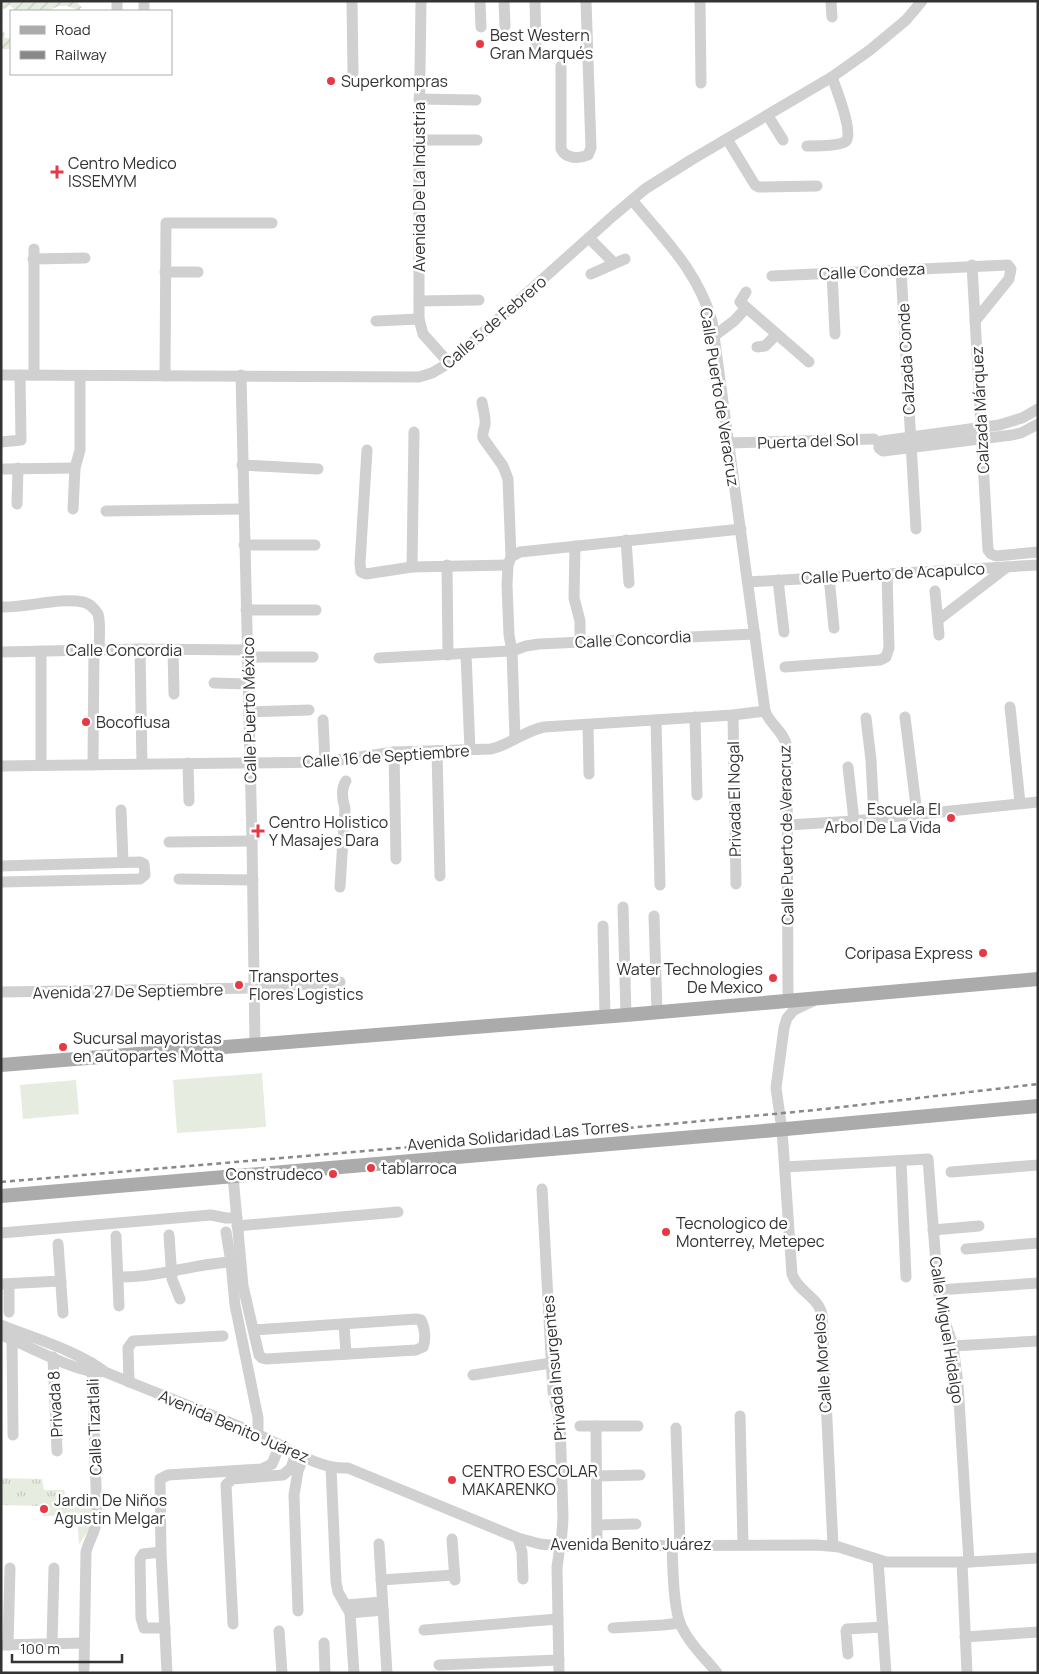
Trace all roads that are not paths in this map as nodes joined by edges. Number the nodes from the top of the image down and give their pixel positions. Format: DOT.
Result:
graph roads {
  1 [pos="352,1"];
  2 [pos="421,1"];
  3 [pos="480,1"];
  4 [pos="504,1"];
  5 [pos="535,1"];
  6 [pos="586,1"];
  7 [pos="700,1"];
  8 [pos="831,1"];
  9 [pos="922,1"];
  10 [pos="832,18"];
  11 [pos="505,26"];
  12 [pos="481,27"];
  13 [pos="536,50"];
  14 [pos="561,66"];
  15 [pos="352,72"];
  16 [pos="832,77"];
  17 [pos="701,83"];
  18 [pos="419,99"];
  19 [pos="476,100"];
  20 [pos="768,116"];
  21 [pos="727,139"];
  22 [pos="419,140"];
  23 [pos="477,140"];
  24 [pos="783,140"];
  25 [pos="807,146"];
  26 [pos="818,186"];
  27 [pos="632,200"];
  28 [pos="272,223"];
  29 [pos="589,238"];
  30 [pos="85,258"];
  31 [pos="972,265"];
  32 [pos="901,270"];
  33 [pos="165,272"];
  34 [pos="198,272"];
  35 [pos="832,273"];
  36 [pos="591,274"];
  37 [pos="772,276"];
  38 [pos="746,292"];
  39 [pos="479,300"];
  40 [pos="419,301"];
  41 [pos="746,308"];
  42 [pos="420,319"];
  43 [pos="376,320"];
  44 [pos="975,321"];
  45 [pos="835,334"];
  46 [pos="776,335"];
  47 [pos="714,336"];
  48 [pos="757,347"];
  49 [pos="809,362"];
  50 [pos="448,363"];
  51 [pos="1,375"];
  52 [pos="20,375"];
  53 [pos="34,375"];
  54 [pos="240,375"];
  55 [pos="80,376"];
  56 [pos="165,376"];
  57 [pos="482,402"];
  58 [pos="1038,409"];
  59 [pos="1038,424"];
  60 [pos="414,432"];
  61 [pos="982,434"];
  62 [pos="874,439"];
  63 [pos="1,442"];
  64 [pos="742,442"];
  65 [pos="728,443"];
  66 [pos="911,443"];
  67 [pos="367,450"];
  68 [pos="730,458"];
  69 [pos="242,465"];
  70 [pos="18,468"];
  71 [pos="75,468"];
  72 [pos="4,469"];
  73 [pos="318,469"];
  74 [pos="17,504"];
  75 [pos="73,509"];
  76 [pos="243,510"];
  77 [pos="106,512"];
  78 [pos="741,529"];
  79 [pos="916,530"];
  80 [pos="626,540"];
  81 [pos="244,545"];
  82 [pos="315,545"];
  83 [pos="575,546"];
  84 [pos="1038,552"];
  85 [pos="510,561"];
  86 [pos="447,565"];
  87 [pos="1038,565"];
  88 [pos="412,566"];
  89 [pos="1007,567"];
  90 [pos="884,574"];
  91 [pos="829,577"];
  92 [pos="778,580"];
  93 [pos="748,582"];
  94 [pos="629,583"];
  95 [pos="935,591"];
  96 [pos="1,607"];
  97 [pos="246,610"];
  98 [pos="316,610"];
  99 [pos="938,620"];
  100 [pos="834,628"];
  101 [pos="784,632"];
  102 [pos="755,634"];
  103 [pos="939,635"];
  104 [pos="580,641"];
  105 [pos="140,649"];
  106 [pos="97,650"];
  107 [pos="173,650"];
  108 [pos="512,650"];
  109 [pos="41,651"];
  110 [pos="1,652"];
  111 [pos="247,654"];
  112 [pos="466,654"];
  113 [pos="448,655"];
  114 [pos="313,657"];
  115 [pos="378,658"];
  116 [pos="785,667"];
  117 [pos="214,682"];
  118 [pos="248,684"];
  119 [pos="174,694"];
  120 [pos="1010,707"];
  121 [pos="309,710"];
  122 [pos="765,711"];
  123 [pos="249,712"];
  124 [pos="733,715"];
  125 [pos="695,717"];
  126 [pos="906,717"];
  127 [pos="866,718"];
  128 [pos="323,720"];
  129 [pos="656,720"];
  130 [pos="588,725"];
  131 [pos="515,739"];
  132 [pos="470,750"];
  133 [pos="437,751"];
  134 [pos="394,752"];
  135 [pos="345,760"];
  136 [pos="325,762"];
  137 [pos="188,763"];
  138 [pos="250,763"];
  139 [pos="142,764"];
  140 [pos="93,765"];
  141 [pos="1,766"];
  142 [pos="41,766"];
  143 [pos="848,767"];
  144 [pos="590,774"];
  145 [pos="697,795"];
  146 [pos="189,801"];
  147 [pos="1038,802"];
  148 [pos="1020,804"];
  149 [pos="121,810"];
  150 [pos="917,814"];
  151 [pos="874,818"];
  152 [pos="854,821"];
  153 [pos="787,825"];
  154 [pos="252,840"];
  155 [pos="169,842"];
  156 [pos="396,859"];
  157 [pos="123,862"];
  158 [pos="60,864"];
  159 [pos="1,866"];
  160 [pos="440,876"];
  161 [pos="179,879"];
  162 [pos="253,880"];
  163 [pos="60,881"];
  164 [pos="1,882"];
  165 [pos="736,884"];
  166 [pos="660,885"];
  167 [pos="340,888"];
  168 [pos="623,907"];
  169 [pos="654,916"];
  170 [pos="603,926"];
  171 [pos="1038,979"];
  172 [pos="340,982"];
  173 [pos="1008,982"];
  174 [pos="1038,982"];
  175 [pos="254,988"];
  176 [pos="1,992"];
  177 [pos="828,996"];
  178 [pos="788,1000"];
  179 [pos="657,1012"];
  180 [pos="626,1015"];
  181 [pos="605,1017"];
  182 [pos="255,1045"];
  183 [pos="1,1065"];
  184 [pos="1038,1106"];
  185 [pos="782,1130"];
  186 [pos="901,1160"];
  187 [pos="1038,1165"];
  188 [pos="785,1167"];
  189 [pos="951,1172"];
  190 [pos="233,1176"];
  191 [pos="542,1189"];
  192 [pos="1,1196"];
  193 [pos="398,1212"];
  194 [pos="237,1222"];
  195 [pos="979,1226"];
  196 [pos="933,1230"];
  197 [pos="226,1232"];
  198 [pos="1,1233"];
  199 [pos="169,1235"];
  200 [pos="116,1236"];
  201 [pos="1038,1243"];
  202 [pos="58,1244"];
  203 [pos="966,1249"];
  204 [pos="231,1264"];
  205 [pos="171,1270"];
  206 [pos="118,1277"];
  207 [pos="906,1277"];
  208 [pos="61,1281"];
  209 [pos="1038,1283"];
  210 [pos="5,1284"];
  211 [pos="938,1290"];
  212 [pos="180,1299"];
  213 [pos="119,1306"];
  214 [pos="10,1312"];
  215 [pos="63,1313"];
  216 [pos="1,1324"];
  217 [pos="344,1324"];
  218 [pos="253,1330"];
  219 [pos="223,1336"];
  220 [pos="7,1337"];
  221 [pos="1038,1341"];
  222 [pos="31,1342"];
  223 [pos="952,1346"];
  224 [pos="346,1354"];
  225 [pos="53,1357"];
  226 [pos="551,1363"];
  227 [pos="92,1368"];
  228 [pos="473,1375"];
  229 [pos="129,1382"];
  230 [pos="740,1416"];
  231 [pos="580,1426"];
  232 [pos="596,1426"];
  233 [pos="638,1426"];
  234 [pos="676,1428"];
  235 [pos="258,1434"];
  236 [pos="13,1435"];
  237 [pos="292,1450"];
  238 [pos="57,1451"];
  239 [pos="331,1467"];
  240 [pos="640,1475"];
  241 [pos="596,1476"];
  242 [pos="597,1524"];
  243 [pos="636,1524"];
  244 [pos="518,1538"];
  245 [pos="452,1539"];
  246 [pos="379,1544"];
  247 [pos="743,1544"];
  248 [pos="560,1546"];
  249 [pos="597,1546"];
  250 [pos="676,1546"];
  251 [pos="833,1546"];
  252 [pos="161,1552"];
  253 [pos="1038,1558"];
  254 [pos="878,1561"];
  255 [pos="966,1562"];
  256 [pos="10,1568"];
  257 [pos="54,1568"];
  258 [pos="523,1578"];
  259 [pos="381,1580"];
  260 [pos="382,1606"];
  261 [pos="348,1608"];
  262 [pos="298,1611"];
  263 [pos="558,1619"];
  264 [pos="680,1622"];
  265 [pos="233,1624"];
  266 [pos="883,1627"];
  267 [pos="165,1628"];
  268 [pos="613,1628"];
  269 [pos="424,1630"];
  270 [pos="279,1632"];
  271 [pos="1038,1632"];
  272 [pos="965,1637"];
  273 [pos="84,1643"];
  274 [pos="324,1643"];
  275 [pos="52,1644"];
  276 [pos="5,1645"];
  277 [pos="848,1654"];
  278 [pos="559,1660"];
  279 [pos="438,1666"];
  280 [pos="84,1669"];
  281 [pos="166,1673"];
  282 [pos="282,1673"];
  283 [pos="326,1673"];
  284 [pos="354,1673"];
  285 [pos="387,1673"];
  286 [pos="559,1673"];
  287 [pos="717,1673"];
  288 [pos="886,1673"];
  289 [pos="967,1673"];
  1 -- 15 [label="street"];
  2 -- 18 [label="street, Avenida De La Industria"];
  3 -- 12 [label="street"];
  4 -- 11 [label="street"];
  5 -- 13 [label="street"];
  6 -- 14 [label="street"];
  7 -- 17 [label="street"];
  8 -- 10 [label="street"];
  9 -- 16 [label="street, Calle 5 de Febrero"];
  16 -- 20 [label="street, Calle 5 de Febrero"];
  16 -- 25 [label="street"];
  18 -- 19 [label="street"];
  18 -- 22 [label="street, Avenida De La Industria"];
  20 -- 21 [label="street, Calle 5 de Febrero"];
  20 -- 24 [label="street"];
  21 -- 26 [label="street"];
  21 -- 27 [label="street, Calle 5 de Febrero"];
  22 -- 23 [label="street"];
  22 -- 40 [label="street, Avenida De La Industria"];
  27 -- 29 [label="street, Calle 5 de Febrero"];
  27 -- 47 [label="street, Calle Puerto de Veracruz"];
  28 -- 33 [label="street"];
  29 -- 36 [label="street"];
  29 -- 50 [label="street, Calle 5 de Febrero"];
  30 -- 53 [label="street"];
  31 -- 32 [label="street, Calle Condeza"];
  31 -- 44 [label="street, Calzada Márquez"];
  31 -- 44 [label="street, Calle Condeza"];
  32 -- 35 [label="street, Calle Condeza"];
  32 -- 66 [label="street, Calzada Conde"];
  33 -- 34 [label="street"];
  33 -- 56 [label="street"];
  35 -- 37 [label="street, Calle Condeza"];
  35 -- 45 [label="street"];
  38 -- 41 [label="street"];
  39 -- 40 [label="street"];
  40 -- 42 [label="street, Avenida De La Industria"];
  41 -- 46 [label="street"];
  41 -- 47 [label="street"];
  42 -- 43 [label="street"];
  42 -- 50 [label="street, Avenida De La Industria"];
  44 -- 61 [label="street, Calzada Márquez"];
  46 -- 48 [label="street"];
  46 -- 49 [label="street"];
  47 -- 65 [label="street, Calle Puerto de Veracruz"];
  50 -- 54 [label="street, Calle 5 de Febrero"];
  51 -- 52 [label="street, Calle 5 de Febrero"];
  52 -- 53 [label="street, Calle 5 de Febrero"];
  52 -- 63 [label="street"];
  53 -- 55 [label="street, Calle 5 de Febrero"];
  54 -- 56 [label="street, Calle 5 de Febrero"];
  54 -- 69 [label="street, Calle Puerto México"];
  55 -- 56 [label="street, Calle 5 de Febrero"];
  55 -- 71 [label="street"];
  57 -- 85 [label="street"];
  58 -- 61 [label="street"];
  59 -- 61 [label="street"];
  60 -- 88 [label="street"];
  61 -- 66 [label="street"];
  61 -- 84 [label="street, Calzada Márquez"];
  62 -- 64 [label="street, Puerta del Sol"];
  64 -- 65 [label="street, Puerta del Sol"];
  64 -- 68 [label="street, Puerta del Sol"];
  65 -- 68 [label="street, Calle Puerto de Veracruz"];
  66 -- 79 [label="street, Calzada Conde"];
  67 -- 88 [label="street"];
  68 -- 78 [label="street, Calle Puerto de Veracruz"];
  69 -- 73 [label="street"];
  69 -- 76 [label="street, Calle Puerto México"];
  70 -- 71 [label="street"];
  70 -- 72 [label="street"];
  70 -- 74 [label="street"];
  71 -- 75 [label="street"];
  76 -- 77 [label="street"];
  76 -- 81 [label="street, Calle Puerto México"];
  78 -- 80 [label="street"];
  78 -- 93 [label="street, Calle Puerto de Veracruz"];
  80 -- 83 [label="street"];
  80 -- 94 [label="street"];
  81 -- 82 [label="street"];
  81 -- 97 [label="street, Calle Puerto México"];
  83 -- 85 [label="street"];
  83 -- 104 [label="street"];
  85 -- 86 [label="street"];
  85 -- 108 [label="street"];
  86 -- 88 [label="street"];
  86 -- 113 [label="street"];
  87 -- 89 [label="street, Calle Puerto de Acapulco"];
  89 -- 90 [label="street, Calle Puerto de Acapulco"];
  89 -- 99 [label="street"];
  90 -- 91 [label="street, Calle Puerto de Acapulco"];
  90 -- 116 [label="street"];
  91 -- 92 [label="street, Calle Puerto de Acapulco"];
  91 -- 100 [label="street"];
  92 -- 93 [label="street, Calle Puerto de Acapulco"];
  92 -- 101 [label="street"];
  93 -- 102 [label="street, Calle Puerto de Veracruz"];
  95 -- 99 [label="street"];
  96 -- 106 [label="street"];
  97 -- 98 [label="street"];
  97 -- 111 [label="street, Calle Puerto México"];
  99 -- 103 [label="street"];
  102 -- 104 [label="street, Calle Concordia"];
  102 -- 122 [label="street, Calle Puerto de Veracruz"];
  104 -- 108 [label="street, Calle Concordia"];
  105 -- 106 [label="street, Calle Concordia"];
  105 -- 107 [label="street, Calle Concordia"];
  105 -- 139 [label="street"];
  106 -- 109 [label="street, Calle Concordia"];
  106 -- 140 [label="street"];
  107 -- 111 [label="street, Calle Concordia"];
  107 -- 119 [label="street"];
  108 -- 112 [label="street, Calle Concordia"];
  108 -- 131 [label="street"];
  109 -- 110 [label="street, Calle Concordia"];
  109 -- 142 [label="street"];
  111 -- 114 [label="street, Calle Concordia"];
  111 -- 118 [label="street, Calle Puerto México"];
  112 -- 113 [label="street, Calle Concordia"];
  112 -- 132 [label="street"];
  113 -- 115 [label="street, Calle Concordia"];
  117 -- 118 [label="street"];
  118 -- 123 [label="street, Calle Puerto México"];
  120 -- 148 [label="street"];
  121 -- 123 [label="street"];
  122 -- 124 [label="street, Calle 16 de Septiembre"];
  122 -- 153 [label="street, Calle Puerto de Veracruz"];
  123 -- 138 [label="street, Calle Puerto México"];
  124 -- 125 [label="street, Calle 16 de Septiembre"];
  124 -- 165 [label="street, Privada El Nogal"];
  125 -- 129 [label="street, Calle 16 de Septiembre"];
  125 -- 145 [label="street"];
  126 -- 150 [label="street"];
  127 -- 151 [label="street"];
  128 -- 136 [label="street"];
  129 -- 130 [label="street, Calle 16 de Septiembre"];
  129 -- 166 [label="street"];
  130 -- 131 [label="street, Calle 16 de Septiembre"];
  130 -- 144 [label="street"];
  131 -- 132 [label="street, Calle 16 de Septiembre"];
  132 -- 133 [label="street, Calle 16 de Septiembre"];
  133 -- 134 [label="street, Calle 16 de Septiembre"];
  133 -- 160 [label="street"];
  134 -- 135 [label="street, Calle 16 de Septiembre"];
  134 -- 156 [label="street"];
  135 -- 136 [label="street, Calle 16 de Septiembre"];
  135 -- 167 [label="street"];
  136 -- 138 [label="street, Calle 16 de Septiembre"];
  137 -- 138 [label="street, Calle 16 de Septiembre"];
  137 -- 139 [label="street, Calle 16 de Septiembre"];
  137 -- 146 [label="street"];
  138 -- 154 [label="street, Calle Puerto México"];
  139 -- 140 [label="street, Calle 16 de Septiembre"];
  140 -- 142 [label="street, Calle 16 de Septiembre"];
  141 -- 142 [label="street, Calle 16 de Septiembre"];
  143 -- 152 [label="street"];
  147 -- 148 [label="street"];
  148 -- 150 [label="street"];
  149 -- 157 [label="street"];
  150 -- 151 [label="street"];
  151 -- 152 [label="street"];
  152 -- 153 [label="street"];
  153 -- 178 [label="street, Calle Puerto de Veracruz"];
  154 -- 155 [label="street"];
  154 -- 162 [label="street, Calle Puerto México"];
  157 -- 158 [label="street"];
  157 -- 163 [label="street"];
  158 -- 159 [label="street"];
  158 -- 163 [label="street"];
  161 -- 162 [label="street"];
  162 -- 175 [label="street, Calle Puerto México"];
  163 -- 164 [label="street"];
  168 -- 180 [label="street"];
  169 -- 179 [label="street"];
  170 -- 181 [label="street"];
  171 -- 173 [label="main road"];
  172 -- 175 [label="street, Avenida 27 De Septiembre"];
  173 -- 174 [label="main road"];
  173 -- 177 [label="main road"];
  175 -- 176 [label="street, Avenida 27 De Septiembre"];
  175 -- 182 [label="street, Calle Puerto México"];
  177 -- 178 [label="main road"];
  177 -- 185 [label="street, Calle Morelos"];
  178 -- 179 [label="main road"];
  179 -- 180 [label="main road"];
  180 -- 181 [label="main road"];
  181 -- 182 [label="main road"];
  182 -- 183 [label="main road"];
  184 -- 185 [label="main road, Avenida Solidaridad Las Torres"];
  185 -- 188 [label="street, Calle Morelos"];
  185 -- 190 [label="main road, Avenida Solidaridad Las Torres"];
  186 -- 188 [label="street"];
  186 -- 196 [label="street, Calle Miguel Hidalgo"];
  186 -- 207 [label="street"];
  187 -- 189 [label="street"];
  188 -- 251 [label="street, Calle Morelos"];
  190 -- 192 [label="main road, Avenida Solidaridad Las Torres"];
  190 -- 194 [label="street"];
  191 -- 226 [label="street, Privada Insurgentes"];
  193 -- 194 [label="street"];
  194 -- 198 [label="street"];
  194 -- 218 [label="street"];
  195 -- 196 [label="street"];
  196 -- 211 [label="street, Calle Miguel Hidalgo"];
  197 -- 204 [label="street"];
  199 -- 205 [label="street"];
  200 -- 206 [label="street"];
  201 -- 203 [label="street"];
  202 -- 208 [label="street"];
  204 -- 205 [label="street"];
  204 -- 235 [label="street"];
  205 -- 206 [label="street"];
  205 -- 212 [label="street"];
  206 -- 213 [label="street"];
  208 -- 210 [label="street"];
  208 -- 215 [label="street"];
  209 -- 211 [label="street"];
  210 -- 214 [label="street"];
  211 -- 223 [label="street, Calle Miguel Hidalgo"];
  216 -- 222 [label="street, Avenida Benito Juárez"];
  217 -- 218 [label="street"];
  217 -- 224 [label="street"];
  217 -- 224 [label="street"];
  218 -- 224 [label="street"];
  219 -- 229 [label="street"];
  220 -- 222 [label="street, Avenida Benito Juárez"];
  220 -- 236 [label="street"];
  221 -- 223 [label="street"];
  222 -- 225 [label="street, Avenida Benito Juárez"];
  222 -- 227 [label="street, Avenida Benito Juárez"];
  223 -- 255 [label="street, Calle Miguel Hidalgo"];
  225 -- 227 [label="street, Avenida Benito Juárez"];
  225 -- 238 [label="street, Privada 8"];
  226 -- 228 [label="street"];
  226 -- 248 [label="street, Privada Insurgentes"];
  227 -- 229 [label="street, Avenida Benito Juárez"];
  227 -- 273 [label="street, Calle Tizatlali"];
  229 -- 235 [label="street, Avenida Benito Juárez"];
  230 -- 247 [label="street"];
  231 -- 232 [label="street"];
  232 -- 233 [label="street"];
  232 -- 241 [label="street"];
  234 -- 250 [label="street"];
  235 -- 237 [label="street, Avenida Benito Juárez"];
  237 -- 239 [label="street, Avenida Benito Juárez"];
  237 -- 252 [label="street"];
  237 -- 262 [label="street"];
  237 -- 265 [label="street"];
  239 -- 244 [label="street, Avenida Benito Juárez"];
  239 -- 261 [label="street"];
  240 -- 241 [label="street"];
  241 -- 242 [label="street"];
  242 -- 243 [label="street"];
  242 -- 249 [label="street"];
  244 -- 248 [label="street, Avenida Benito Juárez"];
  244 -- 258 [label="street"];
  245 -- 259 [label="street"];
  246 -- 259 [label="street"];
  247 -- 250 [label="street, Avenida Benito Juárez"];
  247 -- 251 [label="street, Avenida Benito Juárez"];
  248 -- 249 [label="street, Avenida Benito Juárez"];
  248 -- 263 [label="street, Privada Insurgentes"];
  249 -- 250 [label="street, Avenida Benito Juárez"];
  250 -- 264 [label="street"];
  251 -- 254 [label="street, Avenida Benito Juárez"];
  252 -- 267 [label="street"];
  252 -- 267 [label="street"];
  253 -- 255 [label="street, Avenida Benito Juárez"];
  254 -- 255 [label="street, Avenida Benito Juárez"];
  254 -- 266 [label="street"];
  255 -- 272 [label="street, Calle Miguel Hidalgo"];
  256 -- 276 [label="street"];
  257 -- 275 [label="street"];
  259 -- 260 [label="street"];
  260 -- 261 [label="street"];
  260 -- 285 [label="street"];
  261 -- 284 [label="street"];
  263 -- 269 [label="street"];
  263 -- 278 [label="street, Privada Insurgentes"];
  264 -- 268 [label="street"];
  264 -- 287 [label="street"];
  266 -- 277 [label="street"];
  266 -- 288 [label="street"];
  267 -- 281 [label="street"];
  270 -- 282 [label="street"];
  271 -- 272 [label="street"];
  272 -- 289 [label="street, Calle Miguel Hidalgo"];
  273 -- 275 [label="street"];
  273 -- 280 [label="street, Calle Tizatlali"];
  274 -- 283 [label="street"];
  275 -- 276 [label="street"];
  278 -- 279 [label="street"];
  278 -- 286 [label="street, Privada Insurgentes"];
}
